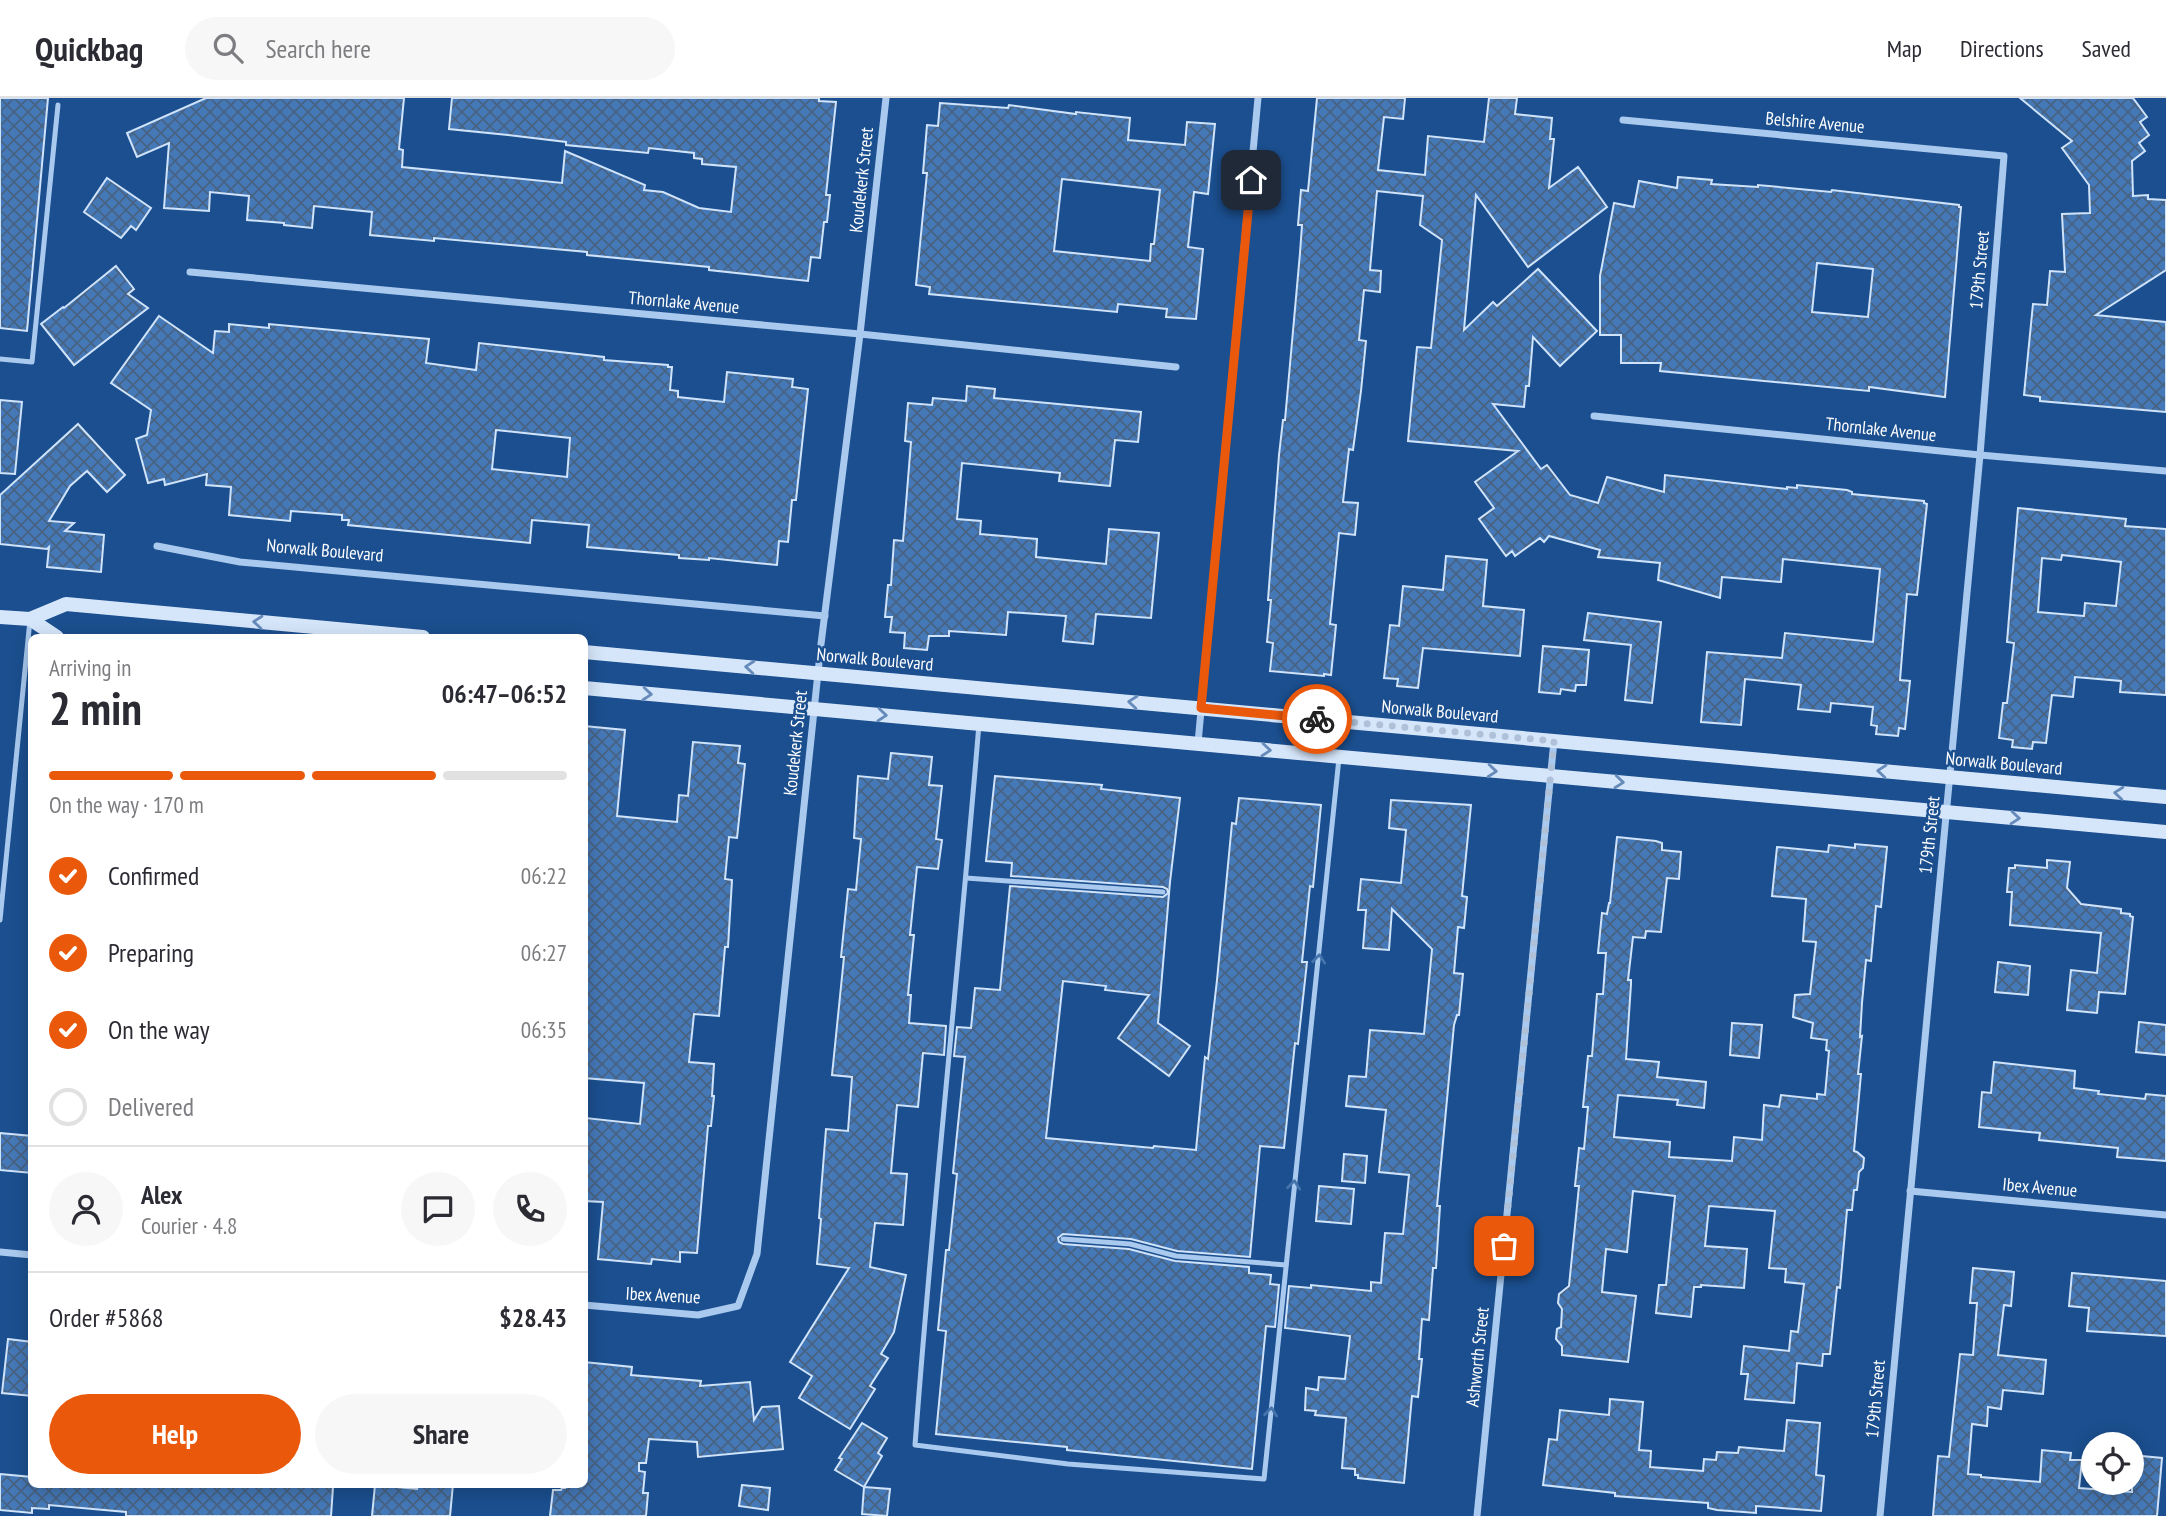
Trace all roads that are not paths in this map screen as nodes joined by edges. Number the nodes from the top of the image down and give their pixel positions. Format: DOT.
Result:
graph roads {
  1 [pos="886,98"];
  2 [pos="1258,98"];
  3 [pos="58,105"];
  4 [pos="1623,120"];
  5 [pos="2004,156"];
  6 [pos="190,272"];
  7 [pos="860,334"];
  8 [pos="0,359"];
  9 [pos="1176,367"];
  10 [pos="1594,416"];
  11 [pos="1980,455"];
  12 [pos="2166,471"];
  13 [pos="157,546"];
  14 [pos="825,615"];
  15 [pos="0,617"];
  16 [pos="30,620"];
  17 [pos="29,634"];
  18 [pos="52,634"];
  19 [pos="391,634"];
  20 [pos="28,640"];
  21 [pos="588,652"];
  22 [pos="818,673"];
  23 [pos="588,688"];
  24 [pos="1201,708"];
  25 [pos="814,709"];
  26 [pos="979,724"];
  27 [pos="1554,741"];
  28 [pos="1198,744"];
  29 [pos="1339,757"];
  30 [pos="1551,776"];
  31 [pos="1950,777"];
  32 [pos="2166,797"];
  33 [pos="1947,812"];
  34 [pos="2166,832"];
  35 [pos="966,878"];
  36 [pos="1163,892"];
  37 [pos="0,920"];
  38 [pos="1910,1191"];
  39 [pos="2166,1215"];
  40 [pos="1063,1239"];
  41 [pos="0,1252"];
  42 [pos="28,1255"];
  43 [pos="1286,1265"];
  44 [pos="588,1305"];
  45 [pos="738,1306"];
  46 [pos="1478,1516"];
  47 [pos="1880,1516"];
  1 -- 7 [label="street, Koudekerk Street"];
  2 -- 24 [label="street"];
  3 -- 8 [label="lane"];
  4 -- 5 [label="street, Belshire Avenue"];
  5 -- 11 [label="street, 179th Street"];
  6 -- 7 [label="street, Thornlake Avenue"];
  7 -- 9 [label="street, Thornlake Avenue"];
  7 -- 14 [label="street, Koudekerk Street"];
  10 -- 11 [label="street, Thornlake Avenue"];
  11 -- 12 [label="street, Thornlake Avenue"];
  11 -- 31 [label="street, 179th Street"];
  13 -- 14 [label="street, Norwalk Boulevard"];
  14 -- 22 [label="street, Koudekerk Street"];
  15 -- 16 [label="main road"];
  16 -- 17 [label="lane"];
  16 -- 18 [label="main road"];
  19 -- 16 [label="main road, one-way"];
  20 -- 37 [label="lane"];
  22 -- 21 [label="main road, Norwalk Boulevard, one-way"];
  24 -- 22 [label="main road, Norwalk Boulevard, one-way"];
  22 -- 25 [label="street, Koudekerk Street"];
  23 -- 25 [label="main road, one-way"];
  24 -- 27 [label="main road, Norwalk Boulevard"];
  24 -- 28 [label="street"];
  25 -- 26 [label="main road, one-way"];
  25 -- 45 [label="street, Koudekerk Street"];
  26 -- 28 [label="main road"];
  26 -- 35 [label="lane"];
  27 -- 30 [label="street, Ashworth Street"];
  31 -- 27 [label="main road, Norwalk Boulevard, one-way"];
  28 -- 29 [label="main road, one-way"];
  29 -- 30 [label="main road, one-way"];
  43 -- 29 [label="lane, one-way"];
  30 -- 33 [label="main road, one-way"];
  30 -- 46 [label="street, Ashworth Street"];
  32 -- 31 [label="main road, Norwalk Boulevard, one-way"];
  31 -- 33 [label="street, 179th Street"];
  33 -- 34 [label="main road, one-way"];
  33 -- 38 [label="street, 179th Street"];
  35 -- 36 [label="lane"];
  35 -- 43 [label="lane, one-way"];
  38 -- 39 [label="street, Ibex Avenue"];
  38 -- 47 [label="street, 179th Street"];
  40 -- 43 [label="lane"];
  41 -- 42 [label="street"];
  44 -- 45 [label="street, Ibex Avenue"];
}
